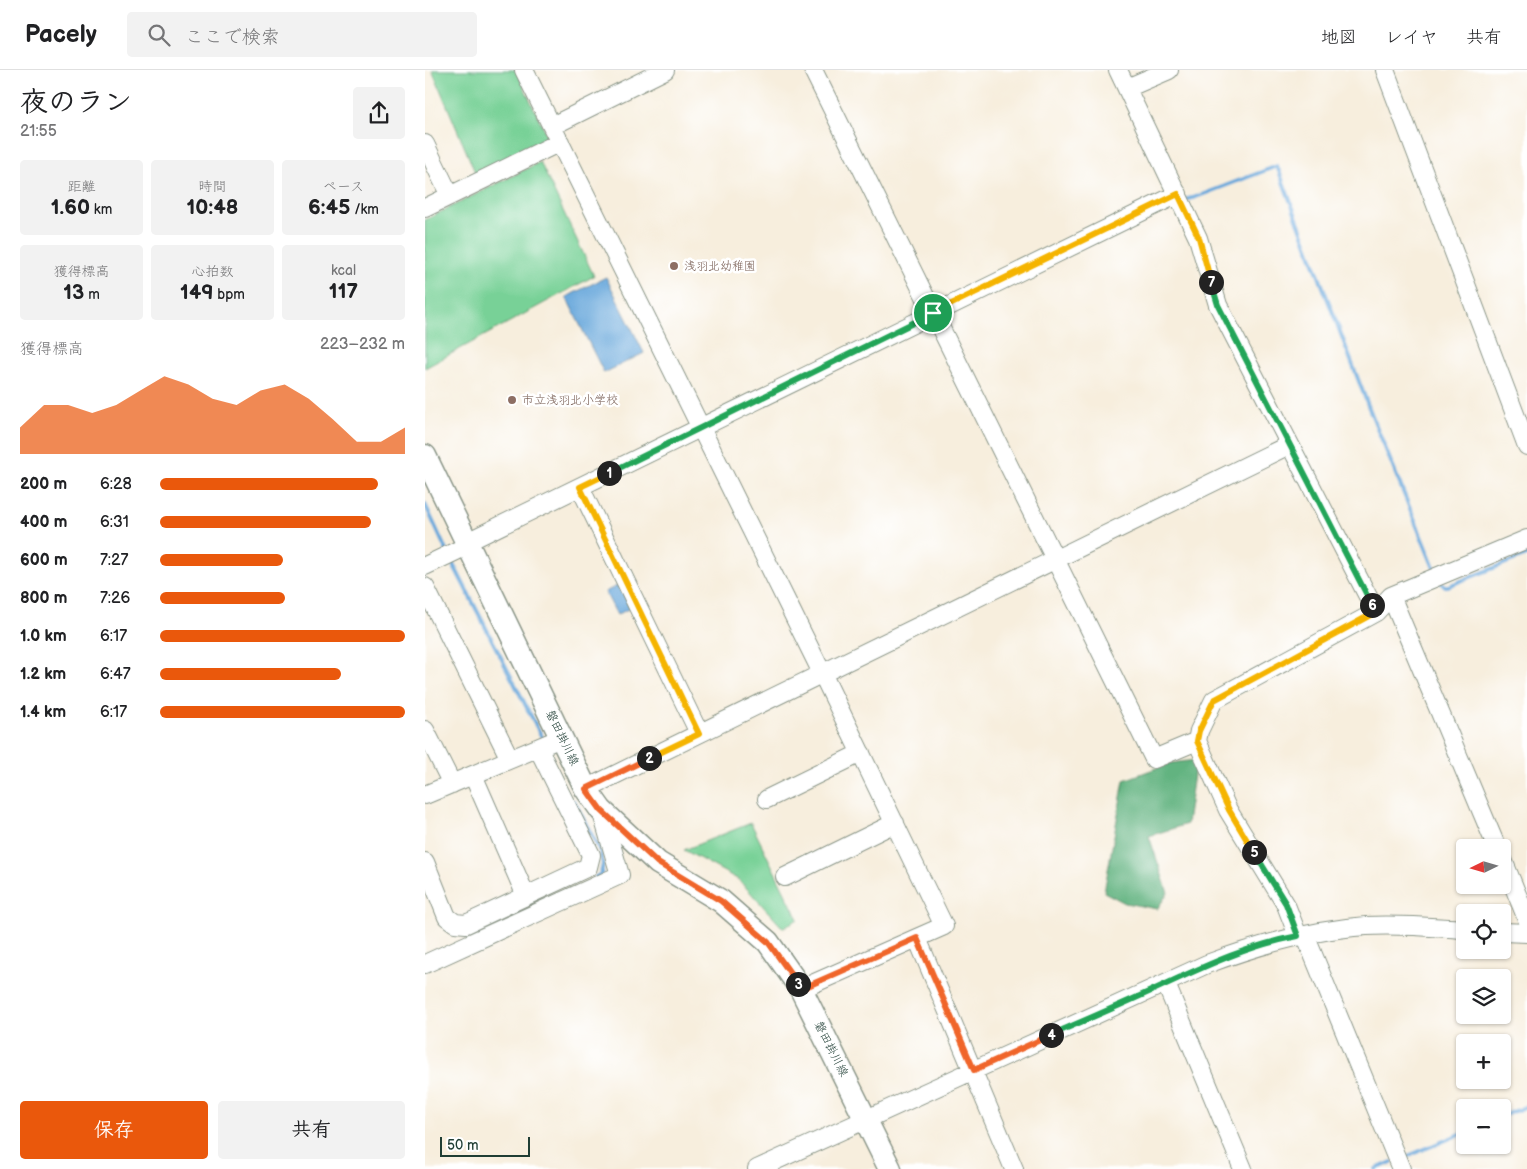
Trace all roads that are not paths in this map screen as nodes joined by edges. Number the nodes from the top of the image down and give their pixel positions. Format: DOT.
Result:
graph roads {
  1 [pos="524,70"];
  2 [pos="665,70"];
  3 [pos="813,70"];
  4 [pos="1118,70"];
  5 [pos="1169,70"];
  6 [pos="1385,70"];
  7 [pos="1127,88"];
  8 [pos="552,126"];
  9 [pos="560,142"];
  10 [pos="425,144"];
  11 [pos="1178,194"];
  12 [pos="450,196"];
  13 [pos="425,208"];
  14 [pos="933,313"];
  15 [pos="702,428"];
  16 [pos="1289,446"];
  17 [pos="1527,446"];
  18 [pos="425,456"];
  19 [pos="580,487"];
  20 [pos="1527,539"];
  21 [pos="468,543"];
  22 [pos="1055,560"];
  23 [pos="425,566"];
  24 [pos="425,587"];
  25 [pos="1391,596"];
  26 [pos="1376,612"];
  27 [pos="822,673"];
  28 [pos="425,730"];
  29 [pos="699,734"];
  30 [pos="561,738"];
  31 [pos="1197,741"];
  32 [pos="538,748"];
  33 [pos="861,753"];
  34 [pos="510,759"];
  35 [pos="473,775"];
  36 [pos="452,784"];
  37 [pos="586,789"];
  38 [pos="425,796"];
  39 [pos="767,799"];
  40 [pos="601,810"];
  41 [pos="895,823"];
  42 [pos="1493,839"];
  43 [pos="425,862"];
  44 [pos="785,877"];
  45 [pos="1511,880"];
  46 [pos="526,896"];
  47 [pos="1527,919"];
  48 [pos="1456,928"];
  49 [pos="1511,932"];
  50 [pos="1527,933"];
  51 [pos="1301,936"];
  52 [pos="917,938"];
  53 [pos="425,964"];
  54 [pos="1166,984"];
  55 [pos="801,989"];
  56 [pos="974,1070"];
  57 [pos="866,1119"];
  58 [pos="757,1169"];
  59 [pos="890,1169"];
  60 [pos="1014,1169"];
  61 [pos="1243,1169"];
  62 [pos="1401,1169"];
  1 -- 8 [label="street"];
  2 -- 8 [label="street"];
  3 -- 14 [label="street"];
  4 -- 7 [label="street"];
  5 -- 7 [label="street"];
  6 -- 17 [label="street"];
  7 -- 11 [label="street"];
  8 -- 9 [label="street"];
  9 -- 12 [label="street"];
  9 -- 15 [label="street"];
  10 -- 12 [label="street"];
  11 -- 14 [label="street"];
  11 -- 16 [label="street"];
  12 -- 13 [label="street"];
  14 -- 15 [label="street"];
  14 -- 22 [label="street"];
  15 -- 19 [label="street"];
  15 -- 27 [label="street"];
  16 -- 22 [label="street"];
  16 -- 26 [label="street"];
  18 -- 21 [label="main road, 磐田掛川線"];
  19 -- 21 [label="street"];
  19 -- 29 [label="street"];
  20 -- 25 [label="street"];
  21 -- 23 [label="street"];
  21 -- 30 [label="main road, 磐田掛川線"];
  22 -- 27 [label="street"];
  22 -- 31 [label="street"];
  24 -- 34 [label="street"];
  25 -- 26 [label="street"];
  25 -- 42 [label="street"];
  26 -- 31 [label="street"];
  27 -- 29 [label="street"];
  27 -- 33 [label="street"];
  28 -- 36 [label="street"];
  29 -- 37 [label="street"];
  30 -- 32 [label="street"];
  30 -- 37 [label="main road, 磐田掛川線"];
  31 -- 51 [label="street"];
  32 -- 34 [label="street"];
  32 -- 46 [label="street"];
  33 -- 39 [label="street"];
  33 -- 41 [label="street"];
  34 -- 35 [label="street"];
  35 -- 36 [label="street"];
  35 -- 46 [label="street"];
  36 -- 38 [label="street"];
  37 -- 40 [label="main road, 磐田掛川線"];
  40 -- 53 [label="street"];
  40 -- 55 [label="main road, 磐田掛川線"];
  41 -- 44 [label="street"];
  41 -- 52 [label="street"];
  43 -- 46 [label="street"];
  45 -- 47 [label="street"];
  48 -- 51 [label="street"];
  49 -- 50 [label="street"];
  51 -- 54 [label="street"];
  51 -- 62 [label="street"];
  52 -- 55 [label="street"];
  52 -- 56 [label="street"];
  54 -- 56 [label="street"];
  54 -- 61 [label="street"];
  55 -- 57 [label="main road, 磐田掛川線"];
  56 -- 57 [label="street"];
  56 -- 60 [label="street"];
  57 -- 58 [label="street"];
  57 -- 59 [label="main road, 磐田掛川線"];
}
